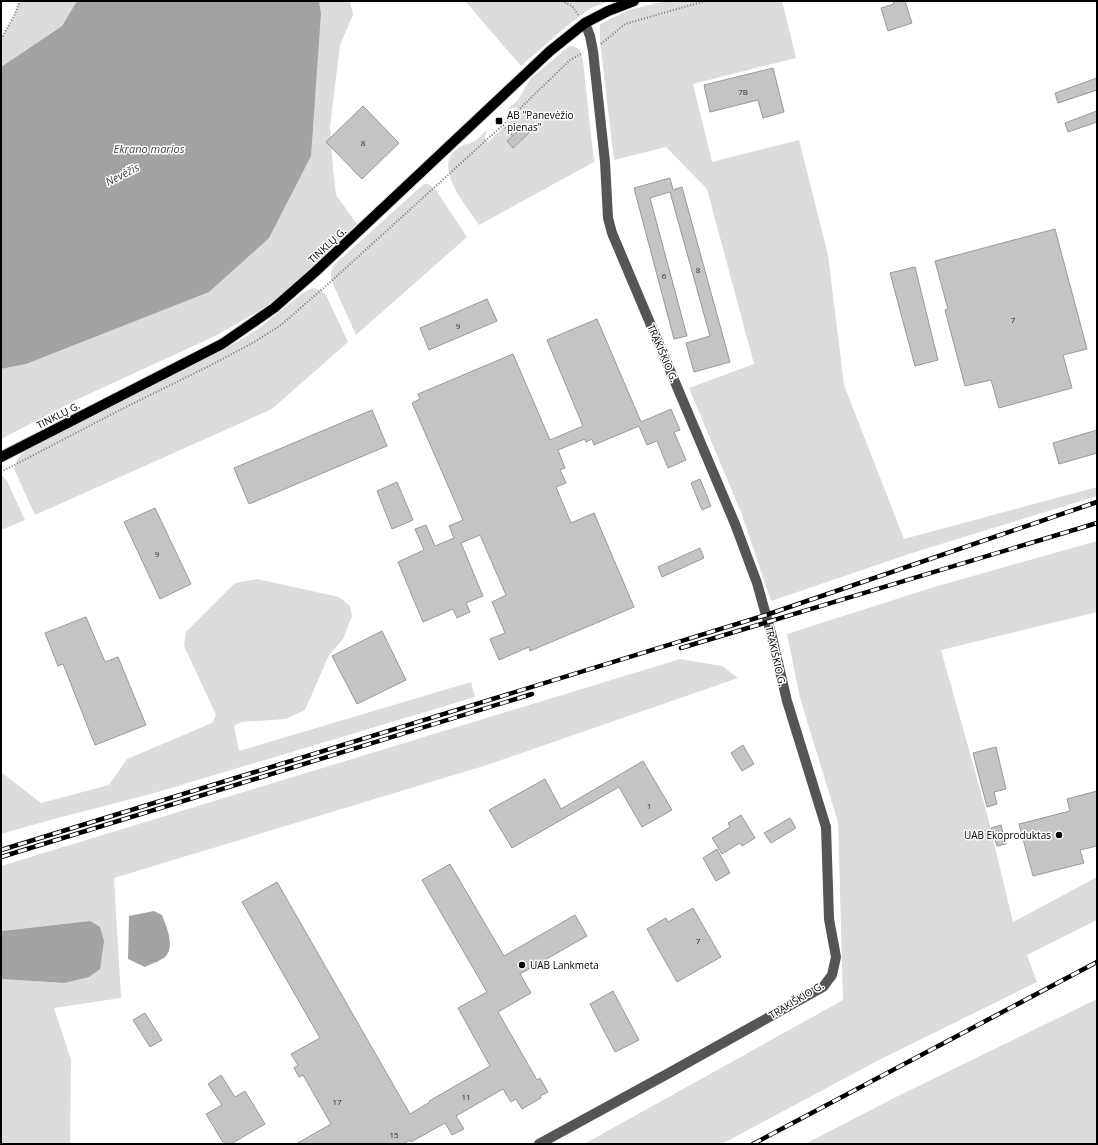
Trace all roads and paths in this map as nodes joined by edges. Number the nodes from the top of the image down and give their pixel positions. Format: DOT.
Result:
graph roads {
  1 [pos="20,1"];
  2 [pos="562,1"];
  3 [pos="634,1"];
  4 [pos="585,23"];
  5 [pos="1,39"];
  6 [pos="499,121"];
  7 [pos="512,135"];
  8 [pos="1,457"];
  9 [pos="539,1144"];
  1 -- 5 [label="path"];
  2 -- 4 [label="path"];
  3 -- 4 [label="main road, TINKLŲ G."];
  4 -- 8 [label="main road, TINKLŲ G."];
  4 -- 9 [label="street, TRAKIŠKIO G."];
  6 -- 7 [label="path"];
}
